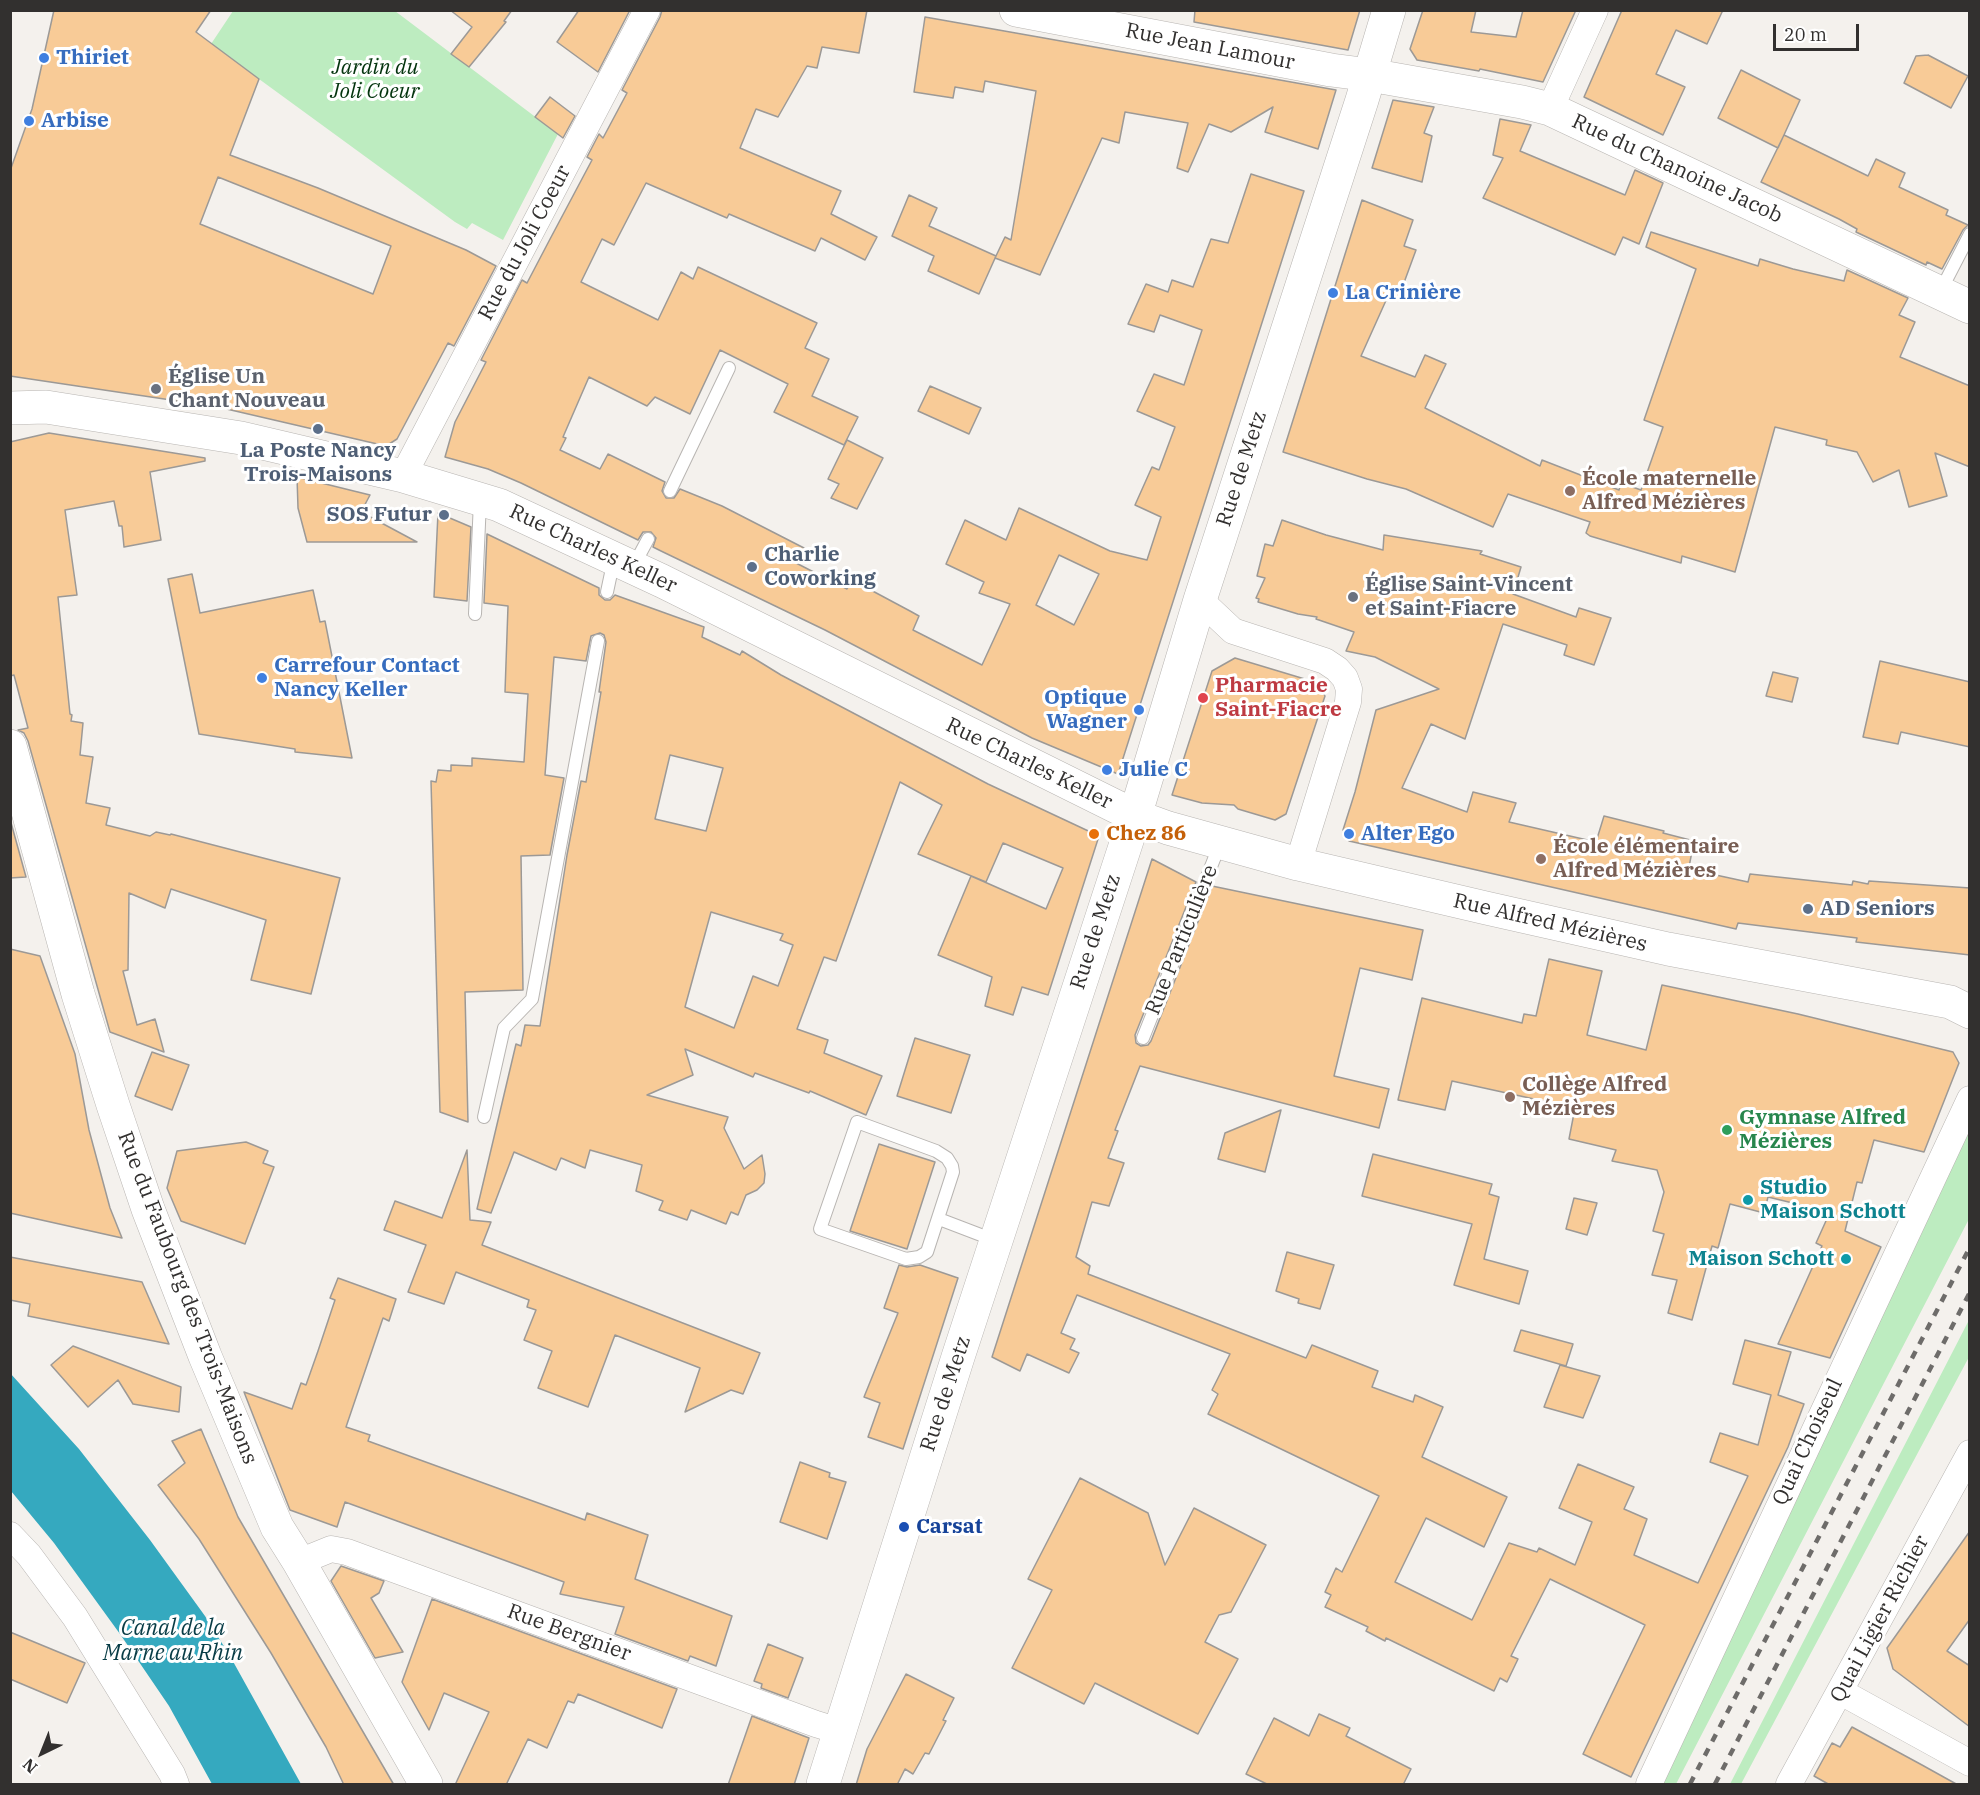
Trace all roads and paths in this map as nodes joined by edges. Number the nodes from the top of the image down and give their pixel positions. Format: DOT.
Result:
graph roads {
  1 [pos="647,10"];
  2 [pos="1016,10"];
  3 [pos="1389,10"];
  4 [pos="1595,10"];
  5 [pos="1370,75"];
  6 [pos="1550,109"];
  7 [pos="1970,234"];
  8 [pos="1939,294"];
  9 [pos="1970,308"];
  10 [pos="729,368"];
  11 [pos="10,408"];
  12 [pos="403,476"];
  13 [pos="670,491"];
  14 [pos="480,498"];
  15 [pos="632,555"];
  16 [pos="607,592"];
  17 [pos="1200,600"];
  18 [pos="475,614"];
  19 [pos="598,641"];
  20 [pos="10,746"];
  21 [pos="1135,816"];
  22 [pos="1221,843"];
  23 [pos="1298,864"];
  24 [pos="1970,990"];
  25 [pos="1937,1000"];
  26 [pos="1970,1012"];
  27 [pos="1143,1038"];
  28 [pos="1970,1099"];
  29 [pos="484,1117"];
  30 [pos="939,1219"];
  31 [pos="995,1240"];
  32 [pos="1970,1453"];
  33 [pos="10,1534"];
  34 [pos="299,1563"];
  35 [pos="1841,1692"];
  36 [pos="839,1731"];
  37 [pos="1970,1763"];
  38 [pos="176,1785"];
  39 [pos="426,1785"];
  40 [pos="823,1785"];
  41 [pos="1649,1785"];
  42 [pos="1789,1785"];
  1 -- 12 [label="street, Rue du Joli Coeur"];
  2 -- 5 [label="main road, Rue Jean Lamour"];
  3 -- 5 [label="main road, Rue de Metz"];
  4 -- 6 [label="street"];
  5 -- 6 [label="main road, Rue du Chanoine Jacob"];
  5 -- 17 [label="main road, Rue de Metz"];
  6 -- 8 [label="main road, Rue du Chanoine Jacob"];
  7 -- 8 [label="lane"];
  8 -- 9 [label="main road, Rue du Chanoine Jacob"];
  10 -- 13 [label="lane"];
  11 -- 12 [label="main road, Rue Charles Keller"];
  12 -- 14 [label="main road, Rue Charles Keller"];
  14 -- 15 [label="main road, Rue Charles Keller"];
  14 -- 18 [label="lane"];
  15 -- 16 [label="lane"];
  15 -- 21 [label="main road, Rue Charles Keller"];
  17 -- 21 [label="main road, Rue de Metz"];
  17 -- 23 [label="street"];
  19 -- 29 [label="lane"];
  20 -- 34 [label="main road, Rue du Faubourg des Trois-Maisons"];
  21 -- 22 [label="main road, Rue Alfred Mézières"];
  21 -- 31 [label="main road, Rue de Metz"];
  22 -- 23 [label="main road, Rue Alfred Mézières"];
  22 -- 27 [label="lane, Rue Particulière"];
  23 -- 25 [label="main road, Rue Alfred Mézières"];
  24 -- 25 [label="street"];
  25 -- 26 [label="main road, Rue Alfred Mézières"];
  28 -- 41 [label="street, Quai Choiseul"];
  30 -- 30 [label="lane"];
  30 -- 31 [label="lane"];
  31 -- 36 [label="main road, Rue de Metz"];
  32 -- 35 [label="street, Quai Ligier Richier"];
  33 -- 38 [label="street"];
  34 -- 36 [label="street, Rue Bergnier"];
  34 -- 39 [label="main road, Rue du Faubourg des Trois-Maisons"];
  35 -- 37 [label="street"];
  35 -- 42 [label="street, Quai Ligier Richier"];
  36 -- 40 [label="main road, Rue de Metz"];
}
